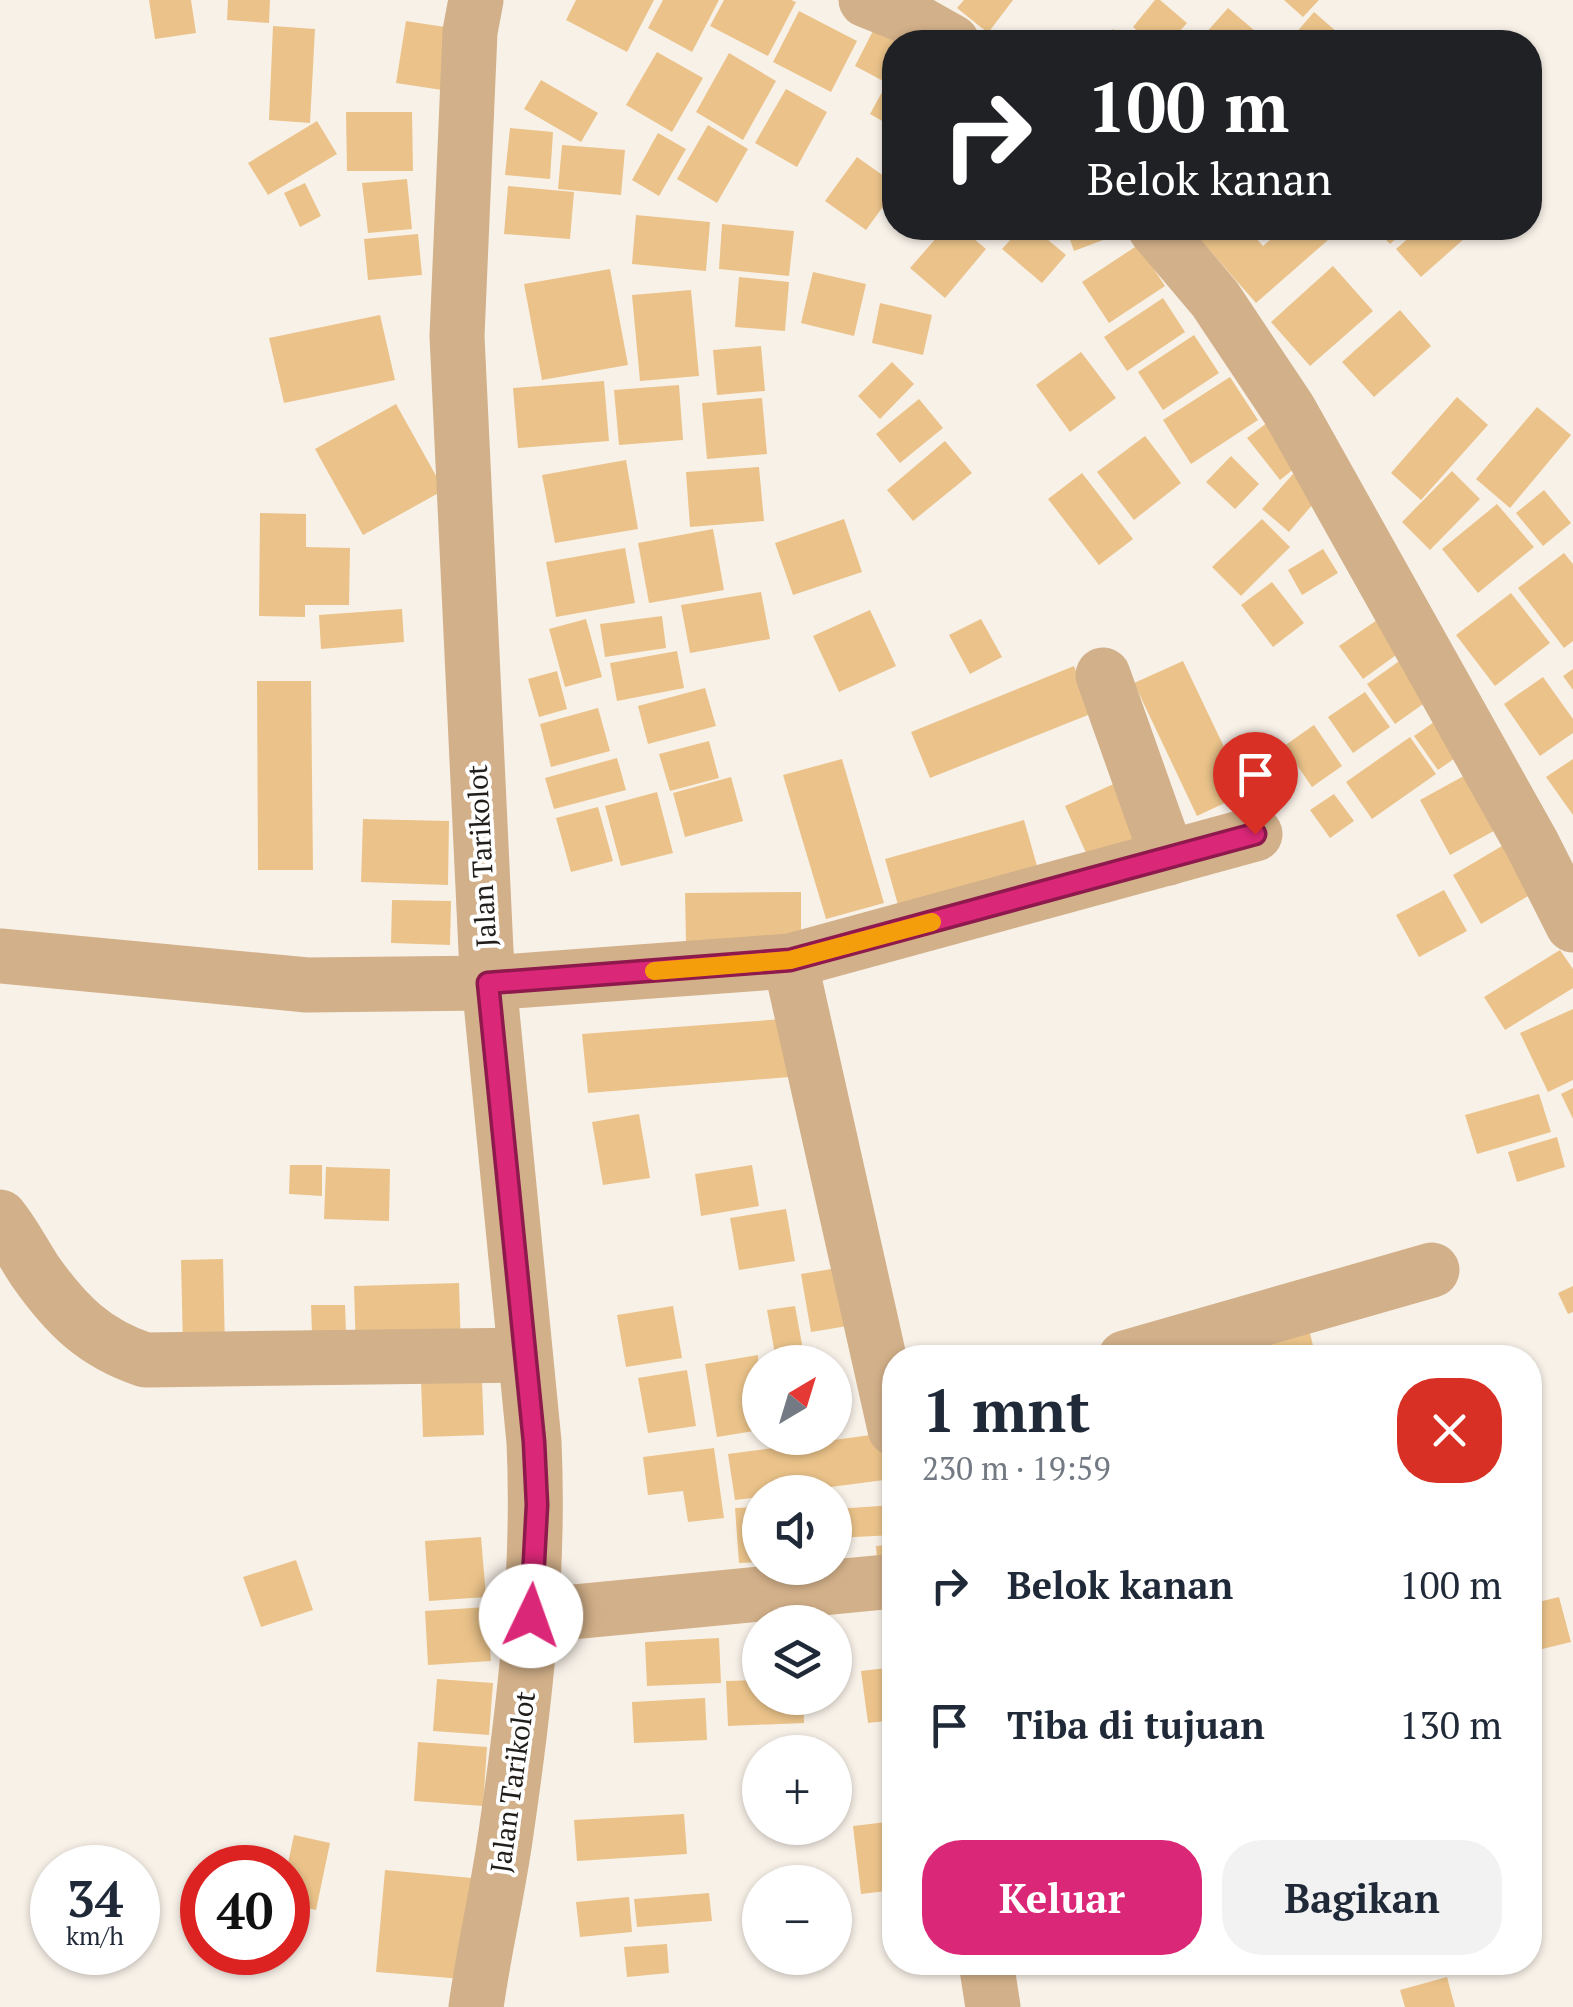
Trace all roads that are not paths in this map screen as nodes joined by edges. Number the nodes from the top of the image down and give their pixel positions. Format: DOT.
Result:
graph roads {
  1 [pos="476,0"];
  2 [pos="866,0"];
  3 [pos="931,30"];
  4 [pos="1165,240"];
  5 [pos="1102,675"];
  6 [pos="1255,834"];
  7 [pos="1168,858"];
  8 [pos="1573,925"];
  9 [pos="0,956"];
  10 [pos="790,960"];
  11 [pos="488,983"];
  12 [pos="0,1217"];
  13 [pos="1432,1270"];
  14 [pos="1170,1345"];
  15 [pos="526,1355"];
  16 [pos="882,1368"];
  17 [pos="882,1582"];
  18 [pos="531,1616"];
  19 [pos="988,1975"];
  20 [pos="476,2007"];
  21 [pos="992,2007"];
  1 -- 11 [label="street, Jalan Tarikolot"];
  2 -- 3 [label="street"];
  4 -- 8 [label="street"];
  5 -- 7 [label="street"];
  6 -- 7 [label="street"];
  7 -- 10 [label="street"];
  9 -- 11 [label="street"];
  10 -- 11 [label="street"];
  10 -- 16 [label="street"];
  11 -- 15 [label="street, Jalan Tarikolot"];
  12 -- 15 [label="street"];
  13 -- 14 [label="street"];
  15 -- 18 [label="street, Jalan Tarikolot"];
  17 -- 18 [label="street"];
  18 -- 20 [label="street, Jalan Tarikolot"];
  19 -- 21 [label="street"];
}
